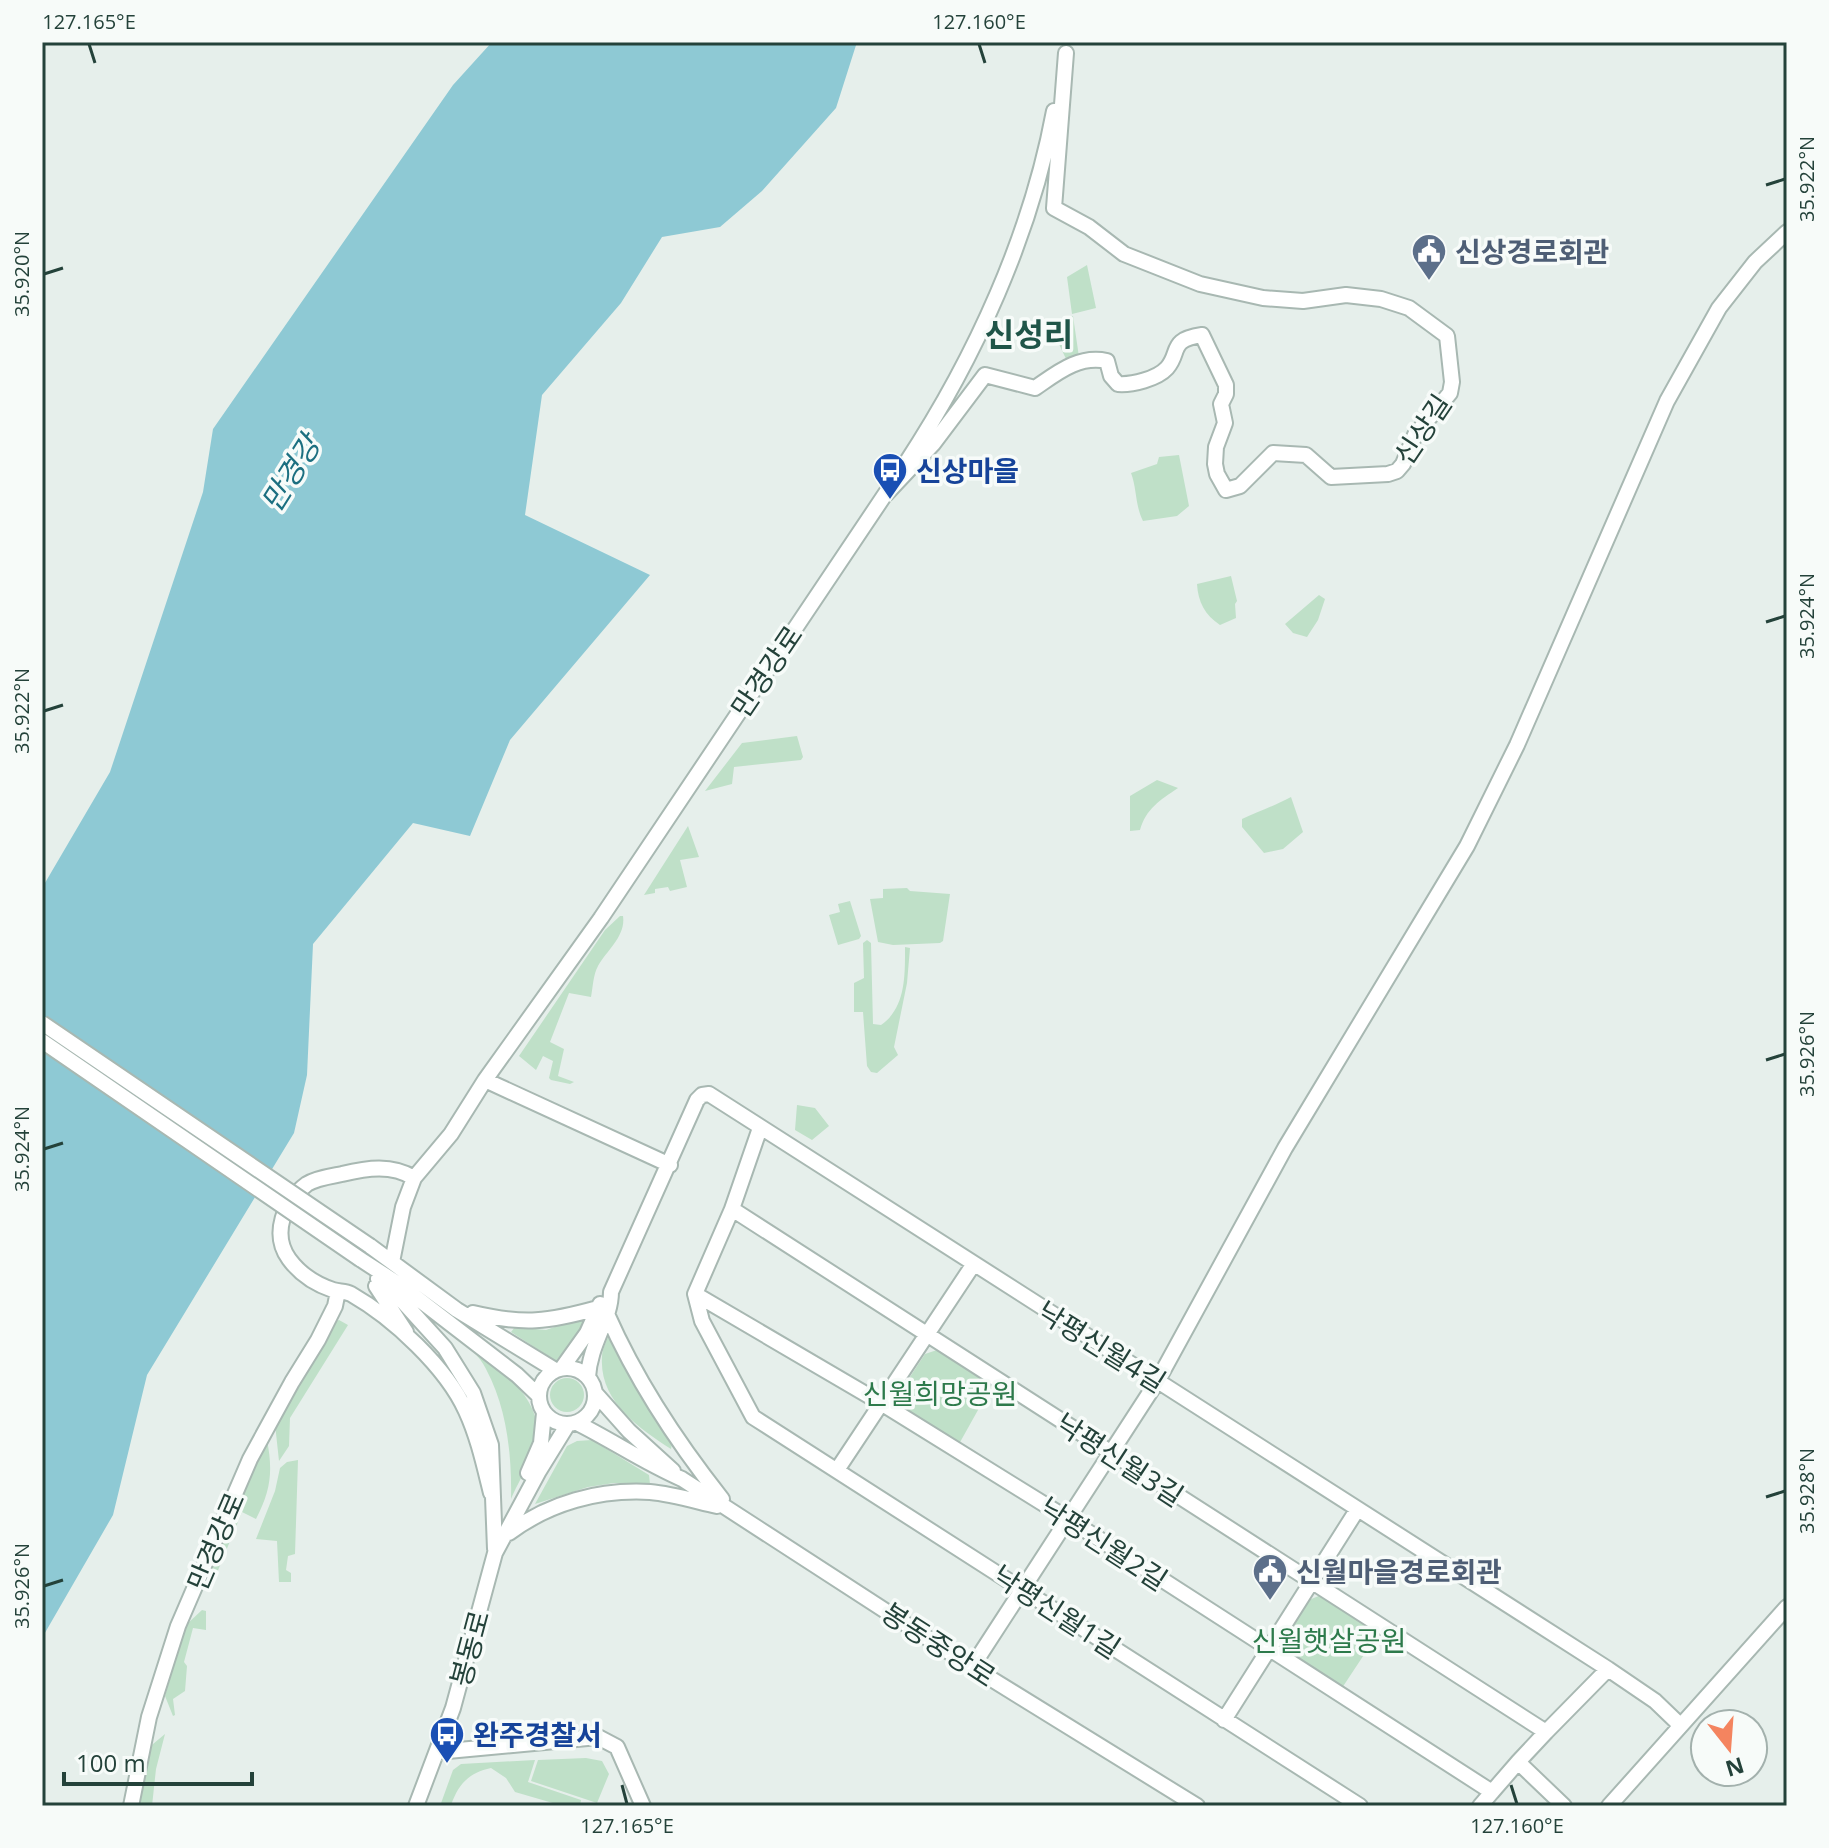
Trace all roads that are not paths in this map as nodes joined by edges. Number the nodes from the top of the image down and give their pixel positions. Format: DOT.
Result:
graph roads {
  1 [pos="1067,48"];
  2 [pos="1787,232"];
  3 [pos="886,494"];
  4 [pos="42,1023"];
  5 [pos="42,1041"];
  6 [pos="485,1080"];
  7 [pos="760,1128"];
  8 [pos="670,1165"];
  9 [pos="414,1178"];
  10 [pos="732,1209"];
  11 [pos="973,1265"];
  12 [pos="380,1273"];
  13 [pos="343,1292"];
  14 [pos="695,1294"];
  15 [pos="457,1310"];
  16 [pos="602,1311"];
  17 [pos="927,1335"];
  18 [pos="413,1343"];
  19 [pos="558,1369"];
  20 [pos="588,1377"];
  21 [pos="1158,1380"];
  22 [pos="596,1394"];
  23 [pos="538,1395"];
  24 [pos="881,1403"];
  25 [pos="544,1413"];
  26 [pos="572,1424"];
  27 [pos="1111,1452"];
  28 [pos="837,1470"];
  29 [pos="682,1479"];
  30 [pos="491,1493"];
  31 [pos="729,1508"];
  32 [pos="1357,1510"];
  33 [pos="1068,1519"];
  34 [pos="504,1536"];
  35 [pos="495,1553"];
  36 [pos="1312,1582"];
  37 [pos="1023,1588"];
  38 [pos="1787,1607"];
  39 [pos="1268,1650"];
  40 [pos="972,1667"];
  41 [pos="1608,1669"];
  42 [pos="1224,1720"];
  43 [pos="1680,1725"];
  44 [pos="1546,1732"];
  45 [pos="437,1752"];
  46 [pos="1518,1762"];
  47 [pos="1492,1792"];
  48 [pos="131,1806"];
  49 [pos="416,1806"];
  50 [pos="643,1806"];
  51 [pos="1197,1806"];
  52 [pos="1360,1806"];
  53 [pos="1480,1806"];
  54 [pos="1564,1806"];
  55 [pos="1609,1806"];
  1 -- 3 [label="street, 만경강로"];
  1 -- 3 [label="street, 신상길"];
  2 -- 21 [label="street"];
  3 -- 6 [label="street, 만경강로"];
  4 -- 12 [label="street, bridge"];
  5 -- 12 [label="street, bridge"];
  6 -- 8 [label="street"];
  6 -- 9 [label="street, 만경강로"];
  7 -- 8 [label="street, 낙평신월4길"];
  7 -- 10 [label="street"];
  7 -- 11 [label="street, 낙평신월4길"];
  8 -- 16 [label="street, 낙평신월4길"];
  9 -- 12 [label="street, 만경강로"];
  9 -- 13 [label="street"];
  10 -- 14 [label="street"];
  10 -- 17 [label="street, 낙평신월3길"];
  11 -- 17 [label="street"];
  11 -- 21 [label="street, 낙평신월4길"];
  12 -- 13 [label="street"];
  12 -- 15 [label="street"];
  12 -- 18 [label="street"];
  12 -- 23 [label="street"];
  12 -- 30 [label="street"];
  13 -- 18 [label="street"];
  13 -- 48 [label="street, 만경강로"];
  14 -- 24 [label="street, 낙평신월2길"];
  14 -- 28 [label="street, 낙평신월1길"];
  15 -- 16 [label="street"];
  15 -- 19 [label="street"];
  16 -- 19 [label="street, 낙평신월4길"];
  16 -- 20 [label="street, 낙평신월4길"];
  16 -- 31 [label="street"];
  17 -- 24 [label="street"];
  17 -- 27 [label="street, 낙평신월3길"];
  18 -- 30 [label="street"];
  19 -- 20 [label="street"];
  19 -- 23 [label="street"];
  20 -- 22 [label="street, 봉동중앙로"];
  21 -- 27 [label="street"];
  21 -- 32 [label="street, 낙평신월4길"];
  22 -- 26 [label="street"];
  22 -- 29 [label="street, 봉동중앙로"];
  23 -- 25 [label="street"];
  24 -- 28 [label="street"];
  24 -- 33 [label="street, 낙평신월2길"];
  25 -- 26 [label="street, 봉동중앙로"];
  25 -- 34 [label="street, 봉동로"];
  26 -- 29 [label="street, 봉동중앙로"];
  26 -- 34 [label="street, 봉동로"];
  27 -- 33 [label="street"];
  27 -- 36 [label="street, 낙평신월3길"];
  28 -- 37 [label="street, 낙평신월1길"];
  29 -- 31 [label="street, 봉동중앙로"];
  30 -- 35 [label="street"];
  31 -- 34 [label="street"];
  31 -- 40 [label="street, 봉동중앙로"];
  32 -- 36 [label="street"];
  32 -- 41 [label="street, 낙평신월4길"];
  33 -- 37 [label="street"];
  33 -- 39 [label="street, 낙평신월2길"];
  34 -- 35 [label="street, 봉동로"];
  35 -- 45 [label="street, 봉동로"];
  36 -- 39 [label="street"];
  36 -- 44 [label="street, 낙평신월3길"];
  37 -- 40 [label="street"];
  37 -- 42 [label="street, 낙평신월1길"];
  38 -- 43 [label="street"];
  39 -- 42 [label="street"];
  39 -- 47 [label="street, 낙평신월2길"];
  40 -- 51 [label="street, 봉동중앙로"];
  41 -- 43 [label="street, 낙평신월4길"];
  41 -- 44 [label="street"];
  42 -- 52 [label="street, 낙평신월1길"];
  43 -- 55 [label="street"];
  44 -- 46 [label="street"];
  45 -- 49 [label="street, 봉동로"];
  45 -- 50 [label="street"];
  46 -- 47 [label="street"];
  46 -- 54 [label="street"];
  47 -- 53 [label="street"];
}
